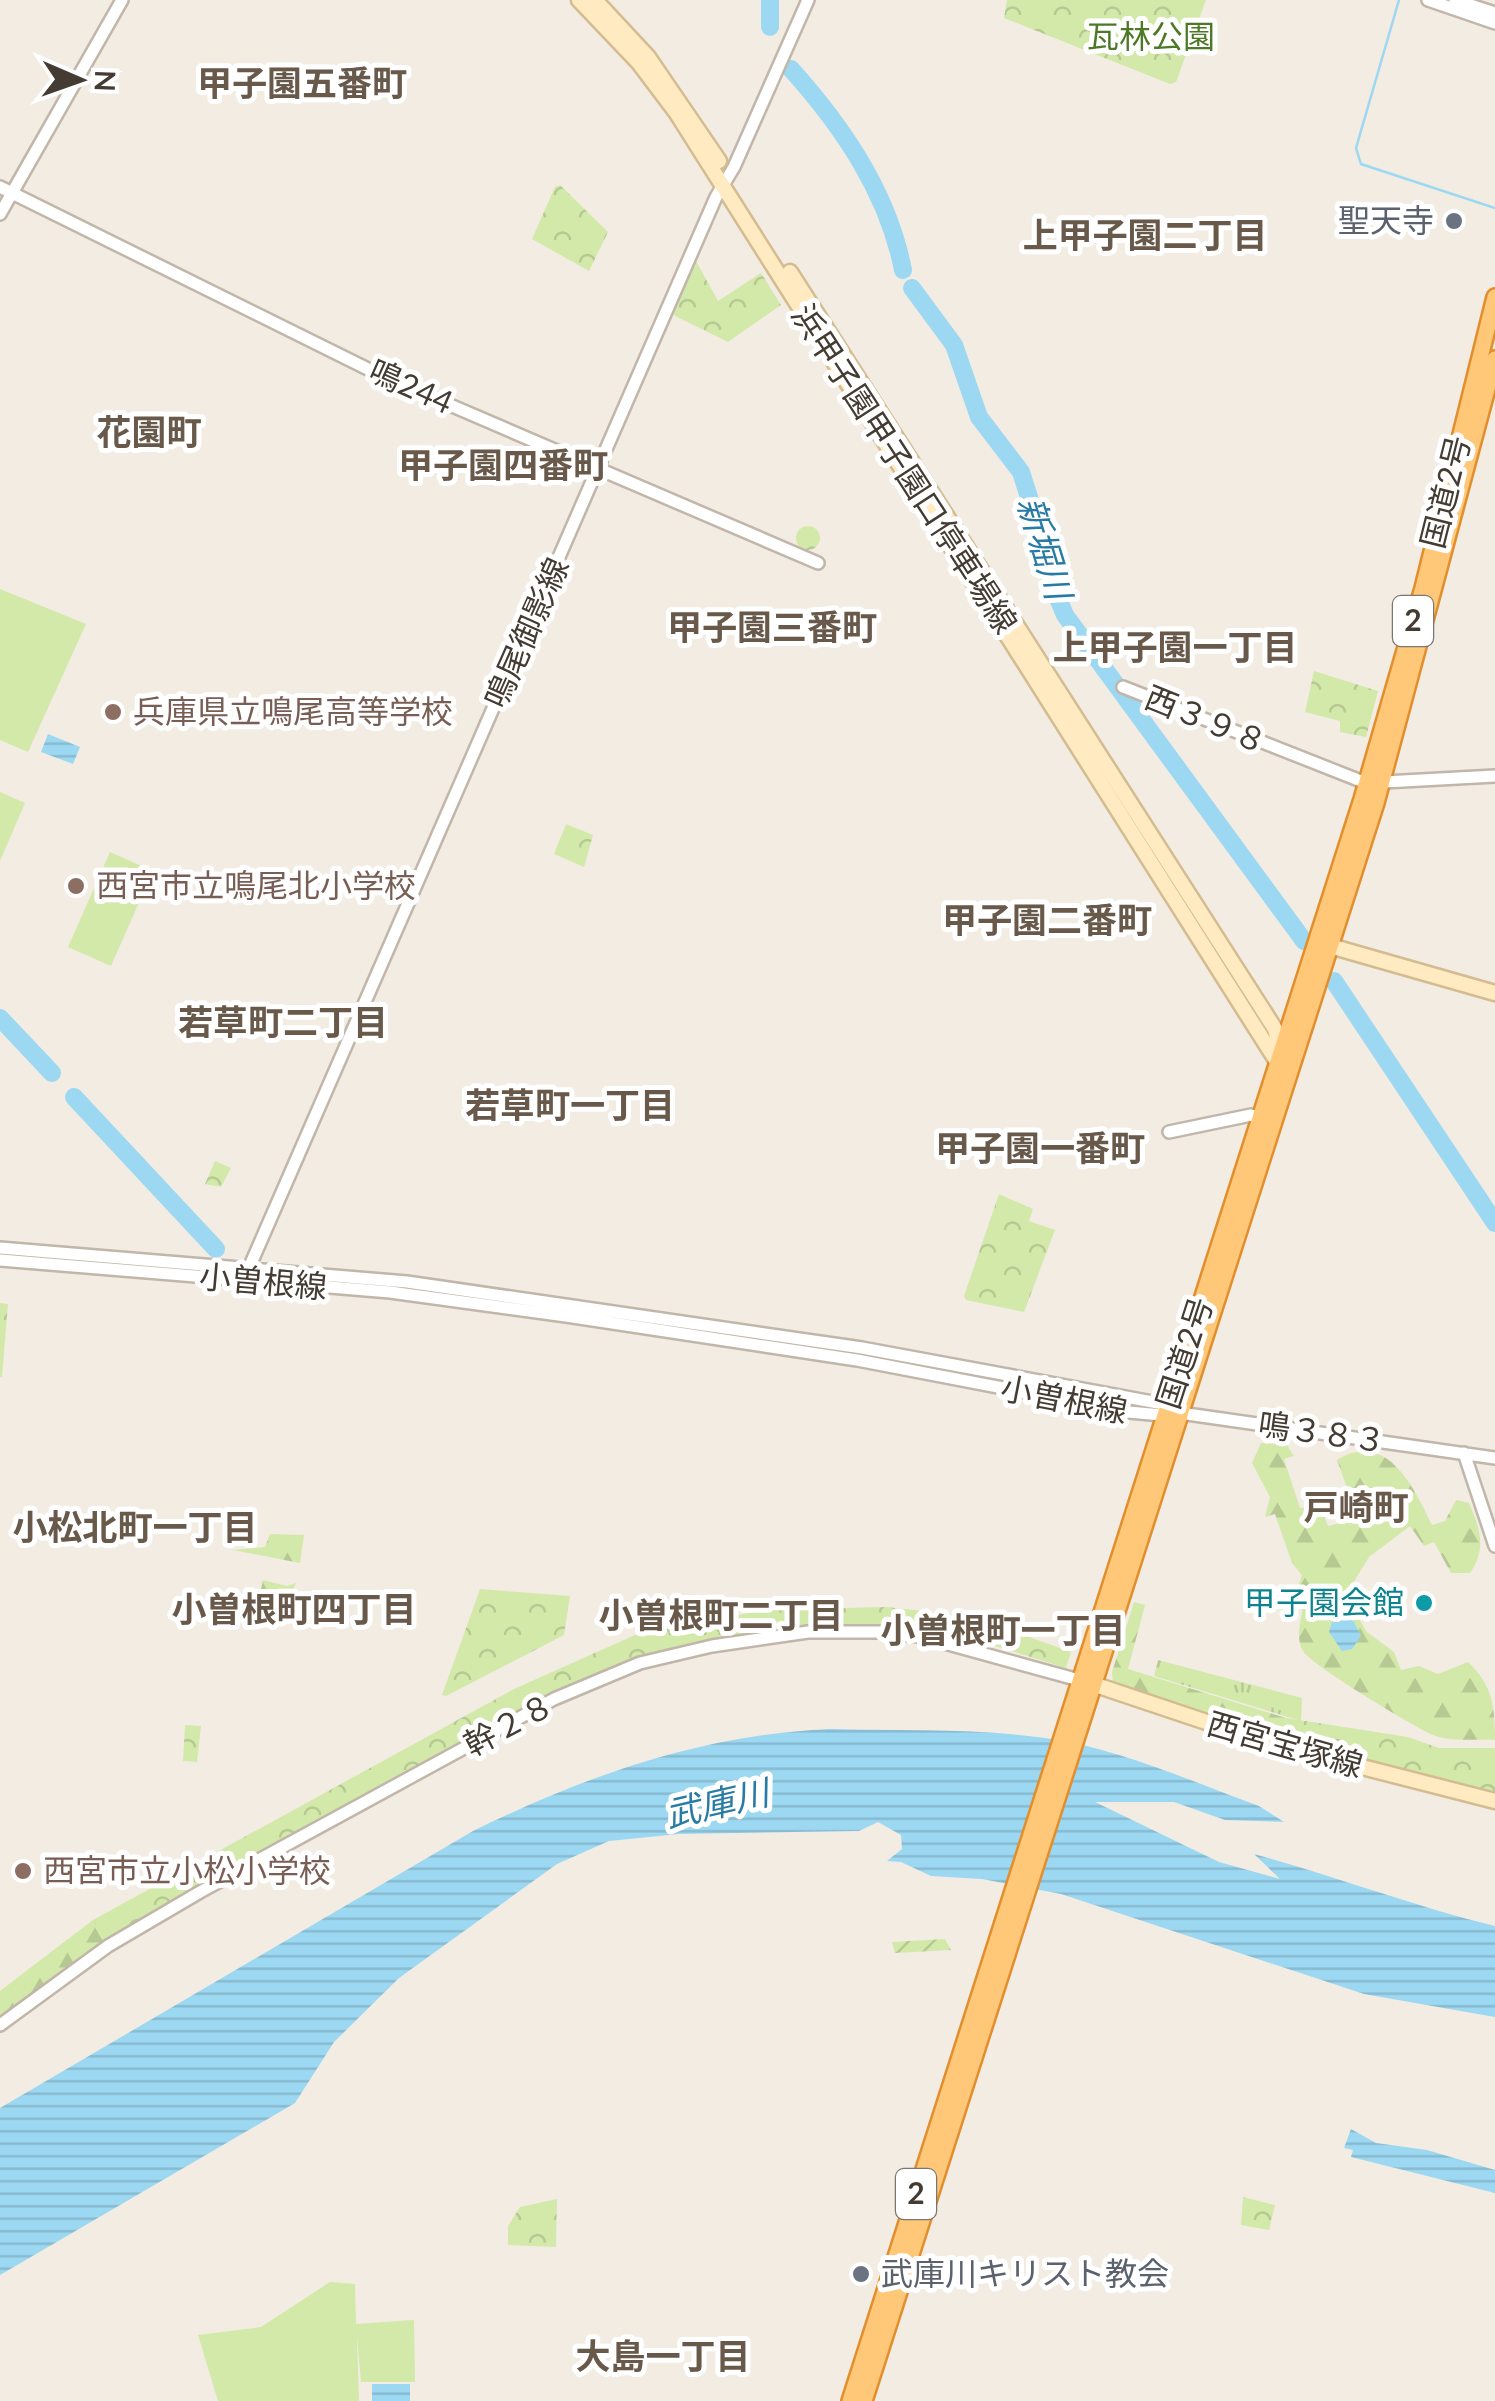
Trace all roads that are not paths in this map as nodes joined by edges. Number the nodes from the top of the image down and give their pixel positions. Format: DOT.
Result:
graph roads {
  1 [pos="122,0"];
  2 [pos="579,0"];
  3 [pos="594,0"];
  4 [pos="808,0"];
  5 [pos="1428,0"];
  6 [pos="1455,0"];
  7 [pos="1495,13"];
  8 [pos="1495,23"];
  9 [pos="726,182"];
  10 [pos="6,191"];
  11 [pos="0,214"];
  12 [pos="1495,297"];
  13 [pos="1495,359"];
  14 [pos="598,470"];
  15 [pos="818,562"];
  16 [pos="1123,687"];
  17 [pos="1495,776"];
  18 [pos="1375,782"];
  19 [pos="1323,944"];
  20 [pos="1495,993"];
  21 [pos="1280,1058"];
  22 [pos="1288,1082"];
  23 [pos="1260,1118"];
  24 [pos="1170,1132"];
  25 [pos="0,1248"];
  26 [pos="0,1260"];
  27 [pos="249,1268"];
  28 [pos="1171,1412"];
  29 [pos="1464,1454"];
  30 [pos="1495,1458"];
  31 [pos="1495,1546"];
  32 [pos="1086,1682"];
  33 [pos="1495,1800"];
  34 [pos="990,1989"];
  35 [pos="0,2025"];
  36 [pos="850,2401"];
  37 [pos="864,2401"];
  1 -- 10 [label="street"];
  2 -- 9 [label="main road, 浜甲子園甲子園口停車場線"];
  3 -- 9 [label="main road, 浜甲子園甲子園口停車場線"];
  4 -- 9 [label="street, 鳴尾御影線"];
  5 -- 8 [label="street"];
  6 -- 7 [label="street"];
  9 -- 14 [label="street, 鳴尾御影線"];
  9 -- 21 [label="main road, 浜甲子園甲子園口停車場線"];
  10 -- 11 [label="street"];
  10 -- 14 [label="street, 鳴244"];
  12 -- 18 [label="highway, 国道2号 / 2"];
  13 -- 18 [label="highway, 国道2号 / 2"];
  14 -- 15 [label="street, 鳴244"];
  14 -- 27 [label="street, 鳴尾御影線"];
  16 -- 18 [label="street, 西３９８"];
  17 -- 18 [label="street"];
  18 -- 19 [label="highway, 国道2号 / 2"];
  19 -- 20 [label="main road"];
  19 -- 21 [label="highway, 国道2号 / 2"];
  19 -- 22 [label="highway, 国道2号 / 2"];
  21 -- 22 [label="main road, 浜甲子園甲子園口停車場線"];
  21 -- 23 [label="highway, 国道2号 / 2"];
  22 -- 28 [label="highway, 国道2号 / 2"];
  23 -- 24 [label="street"];
  23 -- 28 [label="highway, 国道2号 / 2"];
  25 -- 27 [label="street, 小曽根線"];
  26 -- 28 [label="street, 小曽根線"];
  27 -- 28 [label="street, 小曽根線"];
  28 -- 29 [label="street, 鳴３８３"];
  28 -- 32 [label="highway, 国道2号 / 2"];
  29 -- 30 [label="street, 鳴３８３"];
  29 -- 31 [label="street"];
  32 -- 33 [label="main road, 西宮宝塚線"];
  32 -- 34 [label="highway, 国道2号 / 2"];
  32 -- 35 [label="street, 幹２８"];
  34 -- 36 [label="highway, 国道2号 / 2"];
  34 -- 37 [label="highway, 国道2号 / 2"];
}
